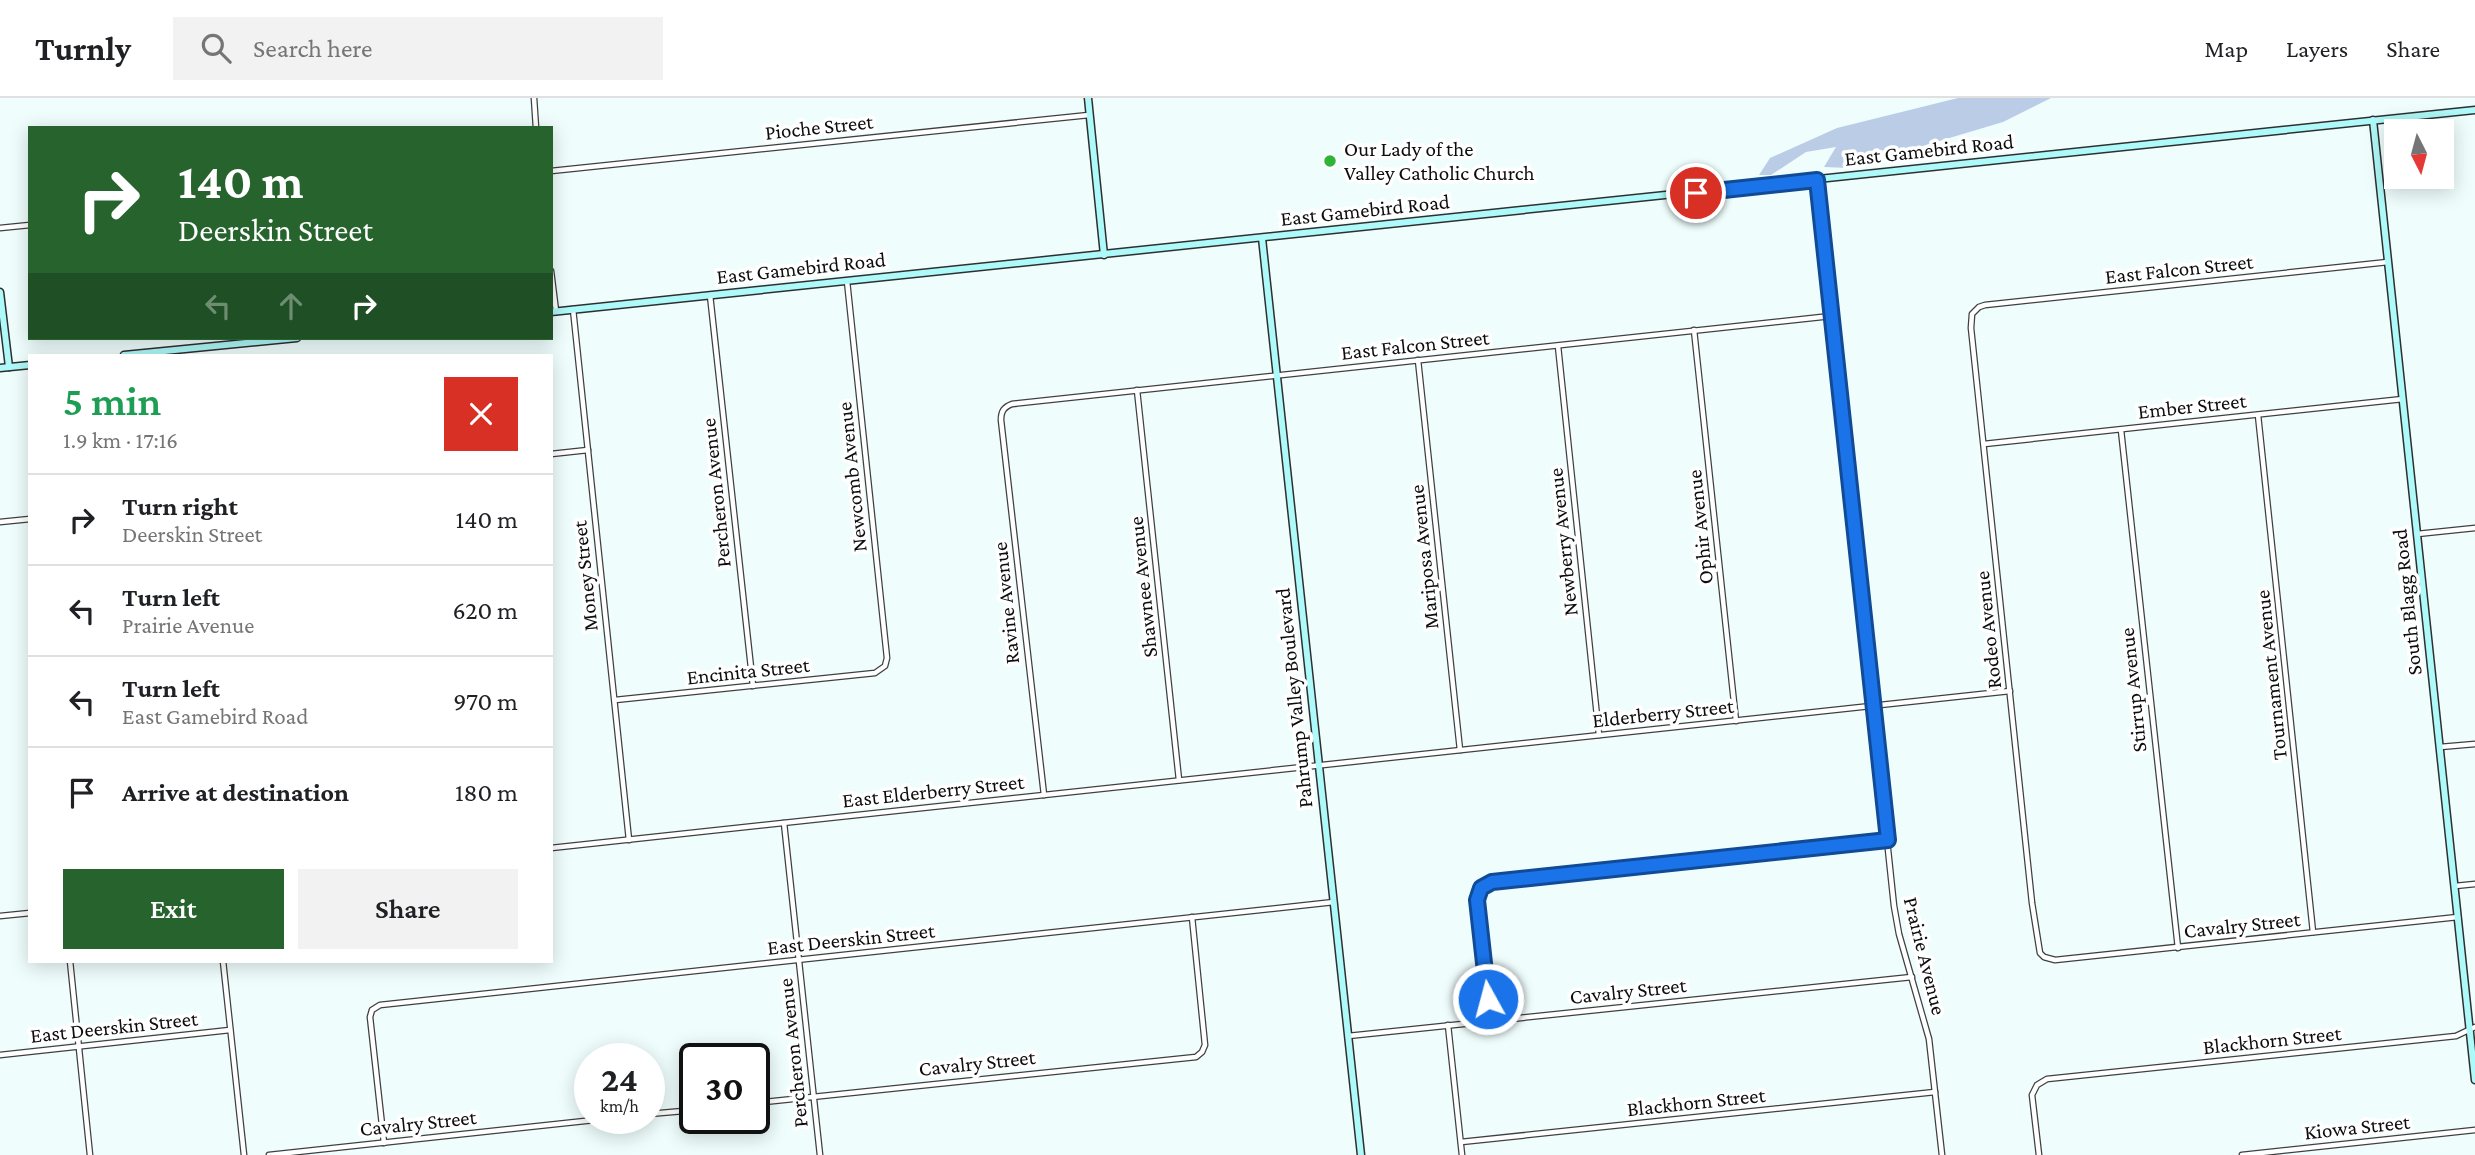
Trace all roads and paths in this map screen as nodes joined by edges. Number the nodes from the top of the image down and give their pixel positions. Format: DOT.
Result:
graph roads {
  1 [pos="534,98"];
  2 [pos="1087,98"];
  3 [pos="2475,110"];
  4 [pos="1089,115"];
  5 [pos="2373,120"];
  6 [pos="536,126"];
  7 [pos="553,171"];
  8 [pos="1817,180"];
  9 [pos="28,225"];
  10 [pos="0,228"];
  11 [pos="1262,238"];
  12 [pos="1104,255"];
  13 [pos="2388,262"];
  14 [pos="847,281"];
  15 [pos="0,292"];
  16 [pos="710,295"];
  17 [pos="573,309"];
  18 [pos="553,311"];
  19 [pos="1974,311"];
  20 [pos="1831,316"];
  21 [pos="1694,330"];
  22 [pos="280,340"];
  23 [pos="1558,346"];
  24 [pos="158,354"];
  25 [pos="1419,360"];
  26 [pos="28,365"];
  27 [pos="9,367"];
  28 [pos="0,368"];
  29 [pos="1277,375"];
  30 [pos="1137,390"];
  31 [pos="2403,399"];
  32 [pos="1004,408"];
  33 [pos="2258,415"];
  34 [pos="2121,430"];
  35 [pos="1984,444"];
  36 [pos="588,450"];
  37 [pos="553,454"];
  38 [pos="28,519"];
  39 [pos="0,522"];
  40 [pos="2475,528"];
  41 [pos="2417,534"];
  42 [pos="883,669"];
  43 [pos="753,687"];
  44 [pos="2010,691"];
  45 [pos="615,700"];
  46 [pos="1873,706"];
  47 [pos="1736,721"];
  48 [pos="1599,735"];
  49 [pos="2475,744"];
  50 [pos="2440,747"];
  51 [pos="1461,750"];
  52 [pos="1319,765"];
  53 [pos="1179,780"];
  54 [pos="1044,795"];
  55 [pos="784,823"];
  56 [pos="629,840"];
  57 [pos="1888,840"];
  58 [pos="553,848"];
  59 [pos="2475,884"];
  60 [pos="2455,886"];
  61 [pos="1334,902"];
  62 [pos="28,913"];
  63 [pos="0,916"];
  64 [pos="1192,917"];
  65 [pos="2458,917"];
  66 [pos="2314,933"];
  67 [pos="2037,946"];
  68 [pos="2178,948"];
  69 [pos="798,960"];
  70 [pos="70,963"];
  71 [pos="223,963"];
  72 [pos="1912,977"];
  73 [pos="1491,1021"];
  74 [pos="1448,1026"];
  75 [pos="2472,1028"];
  76 [pos="230,1030"];
  77 [pos="1348,1036"];
  78 [pos="78,1047"];
  79 [pos="0,1055"];
  80 [pos="2475,1080"];
  81 [pos="1935,1092"];
  82 [pos="813,1096"];
  83 [pos="770,1101"];
  84 [pos="574,1122"];
  85 [pos="2475,1130"];
  86 [pos="1461,1142"];
  87 [pos="384,1143"];
  88 [pos="90,1155"];
  89 [pos="244,1155"];
  90 [pos="269,1155"];
  91 [pos="820,1155"];
  92 [pos="1361,1155"];
  93 [pos="1462,1155"];
  94 [pos="1942,1155"];
  95 [pos="2039,1155"];
  96 [pos="2242,1155"];
  1 -- 6 [label="street"];
  2 -- 4 [label="main road"];
  3 -- 5 [label="main road, East Gamebird Road"];
  4 -- 7 [label="street, Pioche Street"];
  4 -- 12 [label="main road"];
  5 -- 8 [label="main road, East Gamebird Road"];
  5 -- 13 [label="main road, South Blagg Road"];
  8 -- 11 [label="main road, East Gamebird Road"];
  8 -- 20 [label="street, Prairie Avenue"];
  9 -- 10 [label="street"];
  11 -- 12 [label="main road, East Gamebird Road"];
  11 -- 29 [label="main road, Pahrump Valley Boulevard"];
  12 -- 14 [label="main road, East Gamebird Road"];
  13 -- 19 [label="street, East Falcon Street"];
  13 -- 31 [label="main road, South Blagg Road"];
  14 -- 16 [label="main road, East Gamebird Road"];
  14 -- 42 [label="street, Newcomb Avenue"];
  15 -- 27 [label="main road"];
  16 -- 17 [label="main road, East Gamebird Road"];
  16 -- 43 [label="street, Percheron Avenue"];
  17 -- 18 [label="main road, East Gamebird Road"];
  17 -- 36 [label="street, Money Street"];
  19 -- 35 [label="street, Rodeo Avenue"];
  20 -- 21 [label="street, East Falcon Street"];
  20 -- 46 [label="street, Prairie Avenue"];
  21 -- 23 [label="street, East Falcon Street"];
  21 -- 47 [label="street, Ophir Avenue"];
  22 -- 24 [label="main road"];
  23 -- 25 [label="street, East Falcon Street"];
  23 -- 48 [label="street, Newberry Avenue"];
  25 -- 29 [label="street, East Falcon Street"];
  25 -- 51 [label="street, Mariposa Avenue"];
  26 -- 27 [label="main road"];
  27 -- 28 [label="main road"];
  29 -- 30 [label="street, East Falcon Street"];
  29 -- 52 [label="main road, Pahrump Valley Boulevard"];
  30 -- 32 [label="street, East Falcon Street"];
  30 -- 53 [label="street, Shawnee Avenue"];
  31 -- 33 [label="street, Ember Street"];
  31 -- 41 [label="main road, South Blagg Road"];
  32 -- 54 [label="street, Ravine Avenue"];
  33 -- 34 [label="street, Ember Street"];
  33 -- 66 [label="street, Tournament Avenue"];
  34 -- 35 [label="street, Ember Street"];
  34 -- 68 [label="street, Stirrup Avenue"];
  35 -- 44 [label="street, Rodeo Avenue"];
  36 -- 37 [label="street"];
  36 -- 45 [label="street, Money Street"];
  38 -- 39 [label="street"];
  40 -- 41 [label="street"];
  41 -- 50 [label="main road, South Blagg Road"];
  42 -- 43 [label="street, Encinita Street"];
  43 -- 45 [label="street, Encinita Street"];
  44 -- 46 [label="street, Elderberry Street"];
  44 -- 67 [label="street, Rodeo Avenue"];
  45 -- 56 [label="street, Money Street"];
  46 -- 47 [label="street, Elderberry Street"];
  46 -- 57 [label="street, Prairie Avenue"];
  47 -- 48 [label="street, Elderberry Street"];
  48 -- 51 [label="street, Elderberry Street"];
  49 -- 50 [label="street"];
  50 -- 60 [label="main road, South Blagg Road"];
  51 -- 52 [label="street, Elderberry Street"];
  52 -- 53 [label="street, East Elderberry Street"];
  52 -- 61 [label="main road, Pahrump Valley Boulevard"];
  53 -- 54 [label="street, East Elderberry Street"];
  54 -- 55 [label="street, East Elderberry Street"];
  55 -- 56 [label="street, East Elderberry Street"];
  55 -- 69 [label="street, Percheron Avenue"];
  56 -- 58 [label="street, East Elderberry Street"];
  57 -- 72 [label="street, Prairie Avenue"];
  57 -- 73 [label="street"];
  59 -- 60 [label="street"];
  60 -- 65 [label="main road, South Blagg Road"];
  61 -- 64 [label="street, East Deerskin Street"];
  61 -- 77 [label="main road, Pahrump Valley Boulevard"];
  62 -- 63 [label="street"];
  64 -- 69 [label="street, East Deerskin Street"];
  64 -- 82 [label="street, Cavalry Street"];
  65 -- 66 [label="street, Cavalry Street"];
  65 -- 75 [label="main road, South Blagg Road"];
  66 -- 68 [label="street, Cavalry Street"];
  67 -- 68 [label="street, Cavalry Street"];
  69 -- 82 [label="street, Percheron Avenue"];
  69 -- 87 [label="street, East Deerskin Street"];
  70 -- 78 [label="street"];
  71 -- 76 [label="street"];
  72 -- 73 [label="street, Cavalry Street"];
  72 -- 81 [label="street, Prairie Avenue"];
  73 -- 74 [label="street, Cavalry Street"];
  74 -- 77 [label="street, Cavalry Street"];
  74 -- 86 [label="street"];
  75 -- 80 [label="main road, South Blagg Road"];
  75 -- 95 [label="street, Blackhorn Street"];
  76 -- 78 [label="street, East Deerskin Street"];
  76 -- 89 [label="street"];
  77 -- 92 [label="main road, Pahrump Valley Boulevard"];
  78 -- 79 [label="street, East Deerskin Street"];
  78 -- 88 [label="street"];
  81 -- 86 [label="street, Blackhorn Street"];
  81 -- 94 [label="street, Prairie Avenue"];
  82 -- 83 [label="street, Cavalry Street"];
  82 -- 91 [label="street, Percheron Avenue"];
  84 -- 87 [label="street, Cavalry Street"];
  85 -- 96 [label="street, Kiowa Street"];
  86 -- 93 [label="street"];
  87 -- 90 [label="street, Cavalry Street"];
}
